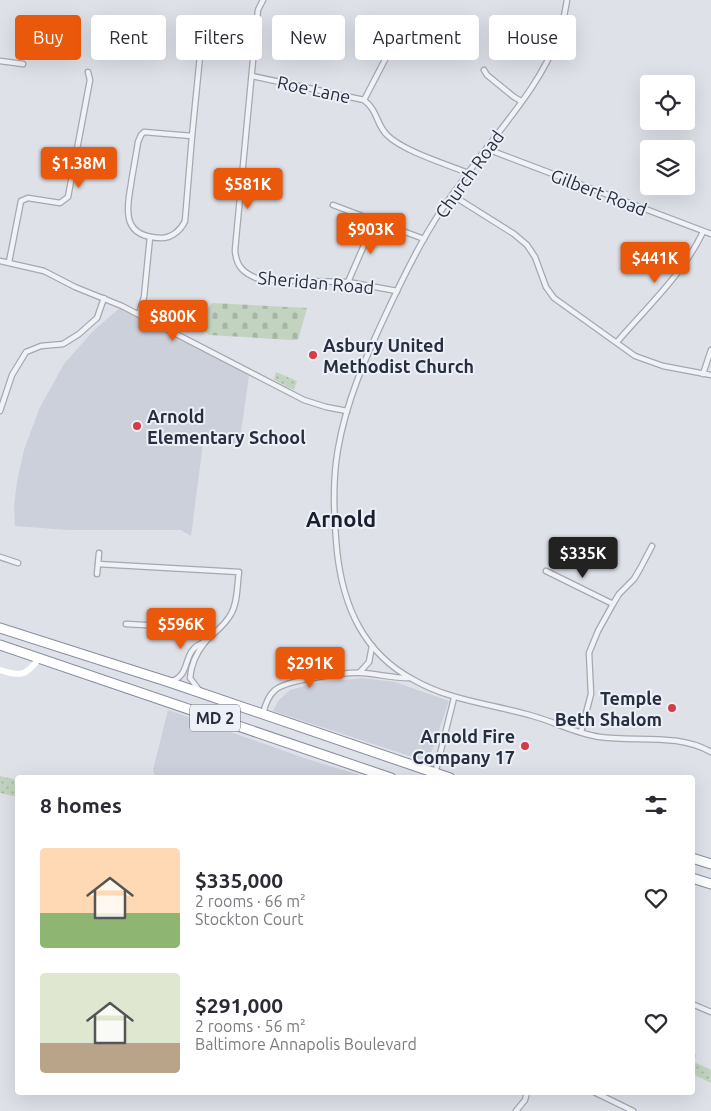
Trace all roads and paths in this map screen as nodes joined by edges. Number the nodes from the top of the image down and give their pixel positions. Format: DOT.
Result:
graph roads {
  1 [pos="263,0"];
  2 [pos="568,0"];
  3 [pos="200,60"];
  4 [pos="385,60"];
  5 [pos="0,61"];
  6 [pos="22,64"];
  7 [pos="484,70"];
  8 [pos="88,72"];
  9 [pos="252,76"];
  10 [pos="364,100"];
  11 [pos="521,101"];
  12 [pos="192,136"];
  13 [pos="487,149"];
  14 [pos="468,173"];
  15 [pos="452,195"];
  16 [pos="333,205"];
  17 [pos="375,220"];
  18 [pos="703,232"];
  19 [pos="711,234"];
  20 [pos="150,237"];
  21 [pos="424,239"];
  22 [pos="0,261"];
  23 [pos="9,262"];
  24 [pos="348,282"];
  25 [pos="397,291"];
  26 [pos="104,298"];
  27 [pos="139,314"];
  28 [pos="617,342"];
  29 [pos="711,350"];
  30 [pos="703,374"];
  31 [pos="711,375"];
  32 [pos="0,411"];
  33 [pos="347,411"];
  34 [pos="652,546"];
  35 [pos="99,553"];
  36 [pos="0,557"];
  37 [pos="18,563"];
  38 [pos="98,564"];
  39 [pos="546,572"];
  40 [pos="97,574"];
  41 [pos="613,604"];
  42 [pos="126,624"];
  43 [pos="0,628"];
  44 [pos="206,641"];
  45 [pos="0,645"];
  46 [pos="372,646"];
  47 [pos="61,648"];
  48 [pos="39,658"];
  49 [pos="0,670"];
  50 [pos="360,672"];
  51 [pos="410,678"];
  52 [pos="169,682"];
  53 [pos="202,693"];
  54 [pos="454,698"];
  55 [pos="263,714"];
  56 [pos="581,732"];
  57 [pos="711,752"];
  58 [pos="382,775"];
  59 [pos="434,775"];
  60 [pos="695,859"];
  61 [pos="711,864"];
  62 [pos="695,879"];
  63 [pos="711,884"];
  64 [pos="695,1005"];
  65 [pos="711,1012"];
  66 [pos="526,1095"];
  67 [pos="600,1095"];
  68 [pos="516,1111"];
  69 [pos="634,1111"];
  1 -- 9 [label="street, Sheridan Road"];
  2 -- 11 [label="street, Church Road"];
  3 -- 12 [label="street"];
  4 -- 10 [label="street"];
  5 -- 6 [label="street"];
  7 -- 11 [label="street"];
  8 -- 23 [label="street"];
  9 -- 10 [label="street, Roe Lane"];
  9 -- 24 [label="street, Sheridan Road"];
  10 -- 14 [label="street, Roe Lane"];
  11 -- 13 [label="street, Church Road"];
  12 -- 20 [label="street"];
  12 -- 20 [label="street"];
  13 -- 14 [label="street, Church Road"];
  13 -- 18 [label="street, Gilbert Road"];
  14 -- 15 [label="street, Church Road"];
  15 -- 21 [label="street, Church Road"];
  15 -- 28 [label="street"];
  16 -- 17 [label="street"];
  17 -- 21 [label="street"];
  17 -- 24 [label="street"];
  18 -- 19 [label="street, Gilbert Road"];
  18 -- 28 [label="street"];
  20 -- 27 [label="street"];
  21 -- 25 [label="street, Church Road"];
  22 -- 23 [label="street"];
  23 -- 26 [label="street"];
  24 -- 25 [label="street, Sheridan Road"];
  25 -- 33 [label="street, Church Road"];
  26 -- 27 [label="street"];
  26 -- 32 [label="street"];
  27 -- 33 [label="street"];
  28 -- 30 [label="street"];
  29 -- 30 [label="street"];
  30 -- 31 [label="street"];
  33 -- 46 [label="street, Church Road"];
  34 -- 41 [label="street"];
  35 -- 38 [label="street"];
  36 -- 37 [label="street"];
  38 -- 40 [label="street"];
  38 -- 44 [label="street"];
  39 -- 41 [label="street"];
  41 -- 56 [label="street"];
  42 -- 44 [label="street"];
  43 -- 47 [label="highway, MD 2"];
  44 -- 52 [label="street"];
  44 -- 53 [label="street"];
  45 -- 48 [label="highway, MD 2"];
  46 -- 50 [label="street"];
  46 -- 51 [label="street, Church Road"];
  47 -- 48 [label="highway"];
  47 -- 52 [label="highway, MD 2"];
  48 -- 49 [label="street"];
  48 -- 58 [label="highway, MD 2"];
  50 -- 51 [label="street"];
  50 -- 55 [label="street"];
  51 -- 54 [label="street"];
  52 -- 53 [label="highway, MD 2"];
  53 -- 55 [label="highway, MD 2"];
  54 -- 56 [label="street"];
  54 -- 59 [label="street"];
  55 -- 59 [label="highway, MD 2"];
  56 -- 57 [label="street"];
  60 -- 61 [label="highway"];
  62 -- 63 [label="highway"];
  64 -- 65 [label="street"];
  66 -- 68 [label="street"];
  67 -- 69 [label="street"];
}
